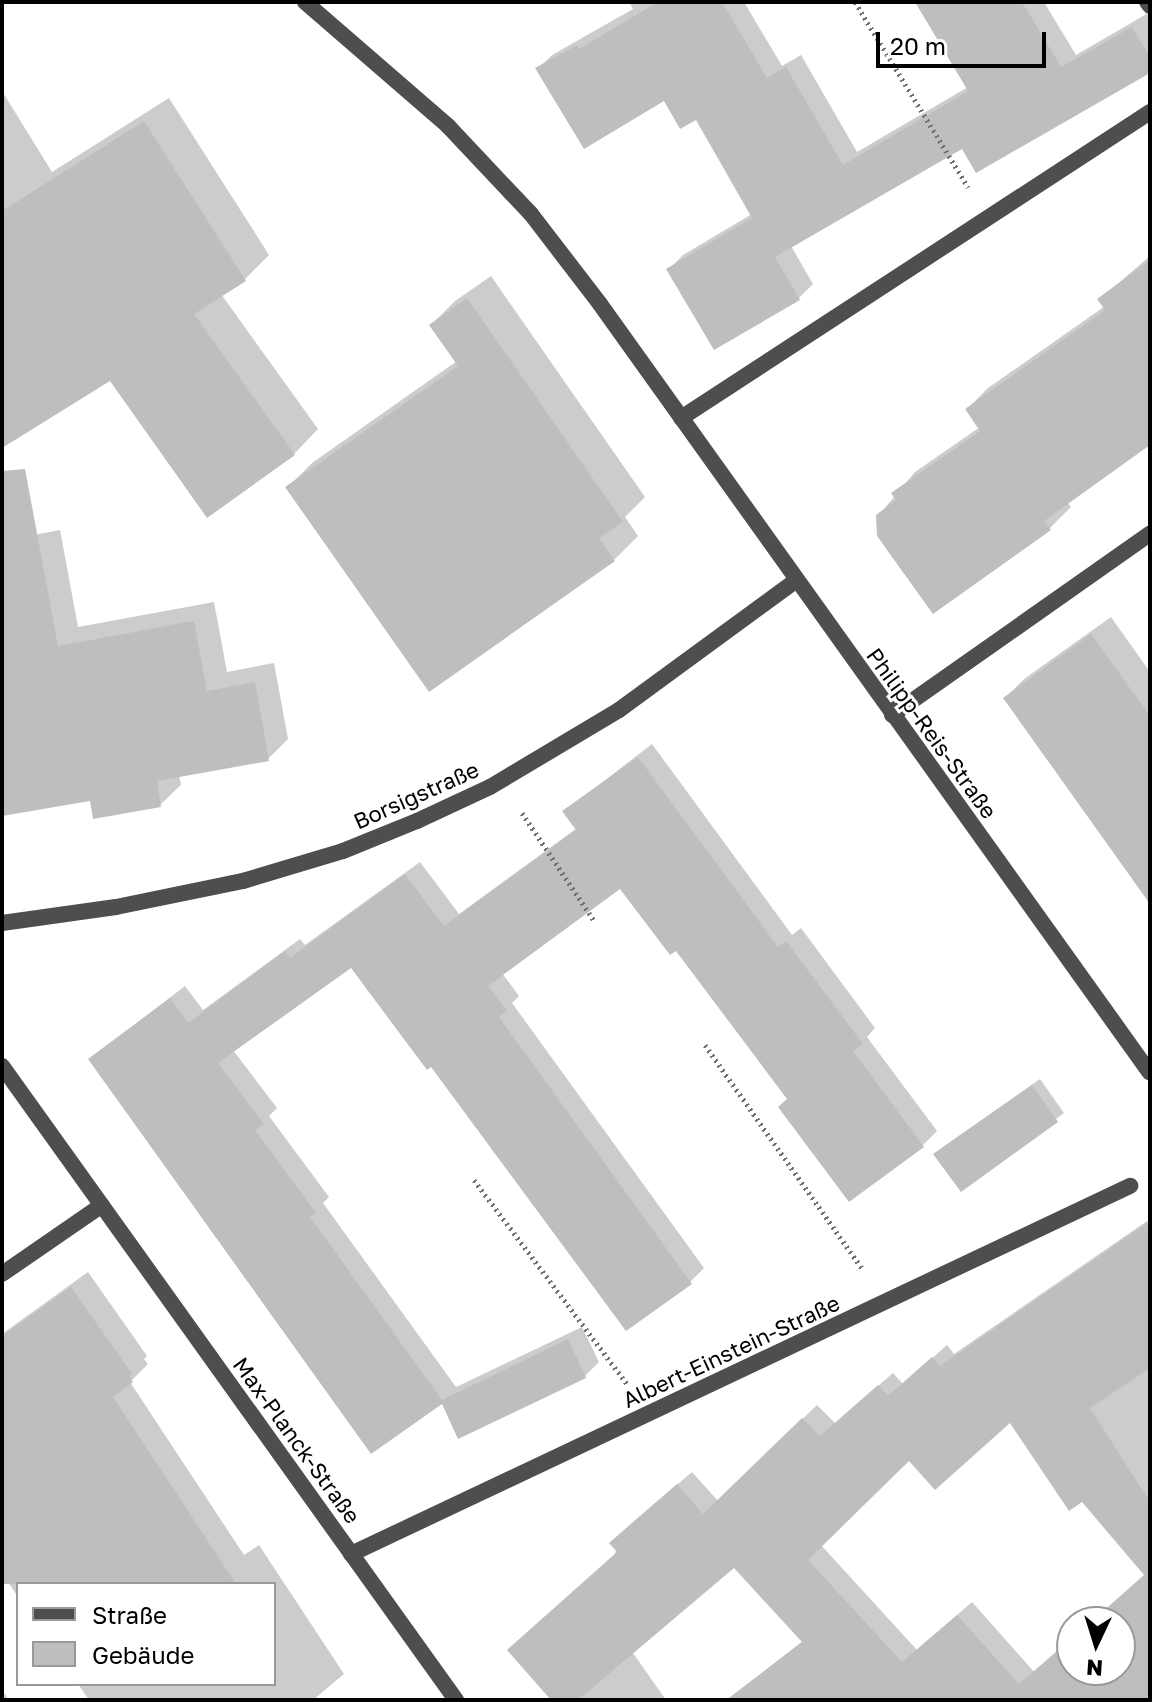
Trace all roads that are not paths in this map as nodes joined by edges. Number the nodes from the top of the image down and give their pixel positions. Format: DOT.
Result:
graph roads {
  1 [pos="305,2"];
  2 [pos="1150,112"];
  3 [pos="681,418"];
  4 [pos="1150,534"];
  5 [pos="795,581"];
  6 [pos="892,715"];
  7 [pos="2,923"];
  8 [pos="2,1066"];
  9 [pos="1150,1073"];
  10 [pos="1130,1186"];
  11 [pos="102,1205"];
  12 [pos="2,1274"];
  13 [pos="351,1554"];
  14 [pos="456,1700"];
  1 -- 3 [label="street, Philipp-Reis-Straße"];
  2 -- 3 [label="street"];
  3 -- 5 [label="street, Philipp-Reis-Straße"];
  4 -- 6 [label="street"];
  5 -- 6 [label="street, Philipp-Reis-Straße"];
  5 -- 7 [label="street, Borsigstraße"];
  6 -- 9 [label="street, Philipp-Reis-Straße"];
  8 -- 11 [label="street, Max-Planck-Straße"];
  10 -- 13 [label="street, Albert-Einstein-Straße"];
  11 -- 12 [label="street"];
  11 -- 13 [label="street, Max-Planck-Straße"];
  13 -- 14 [label="street, Max-Planck-Straße"];
}
